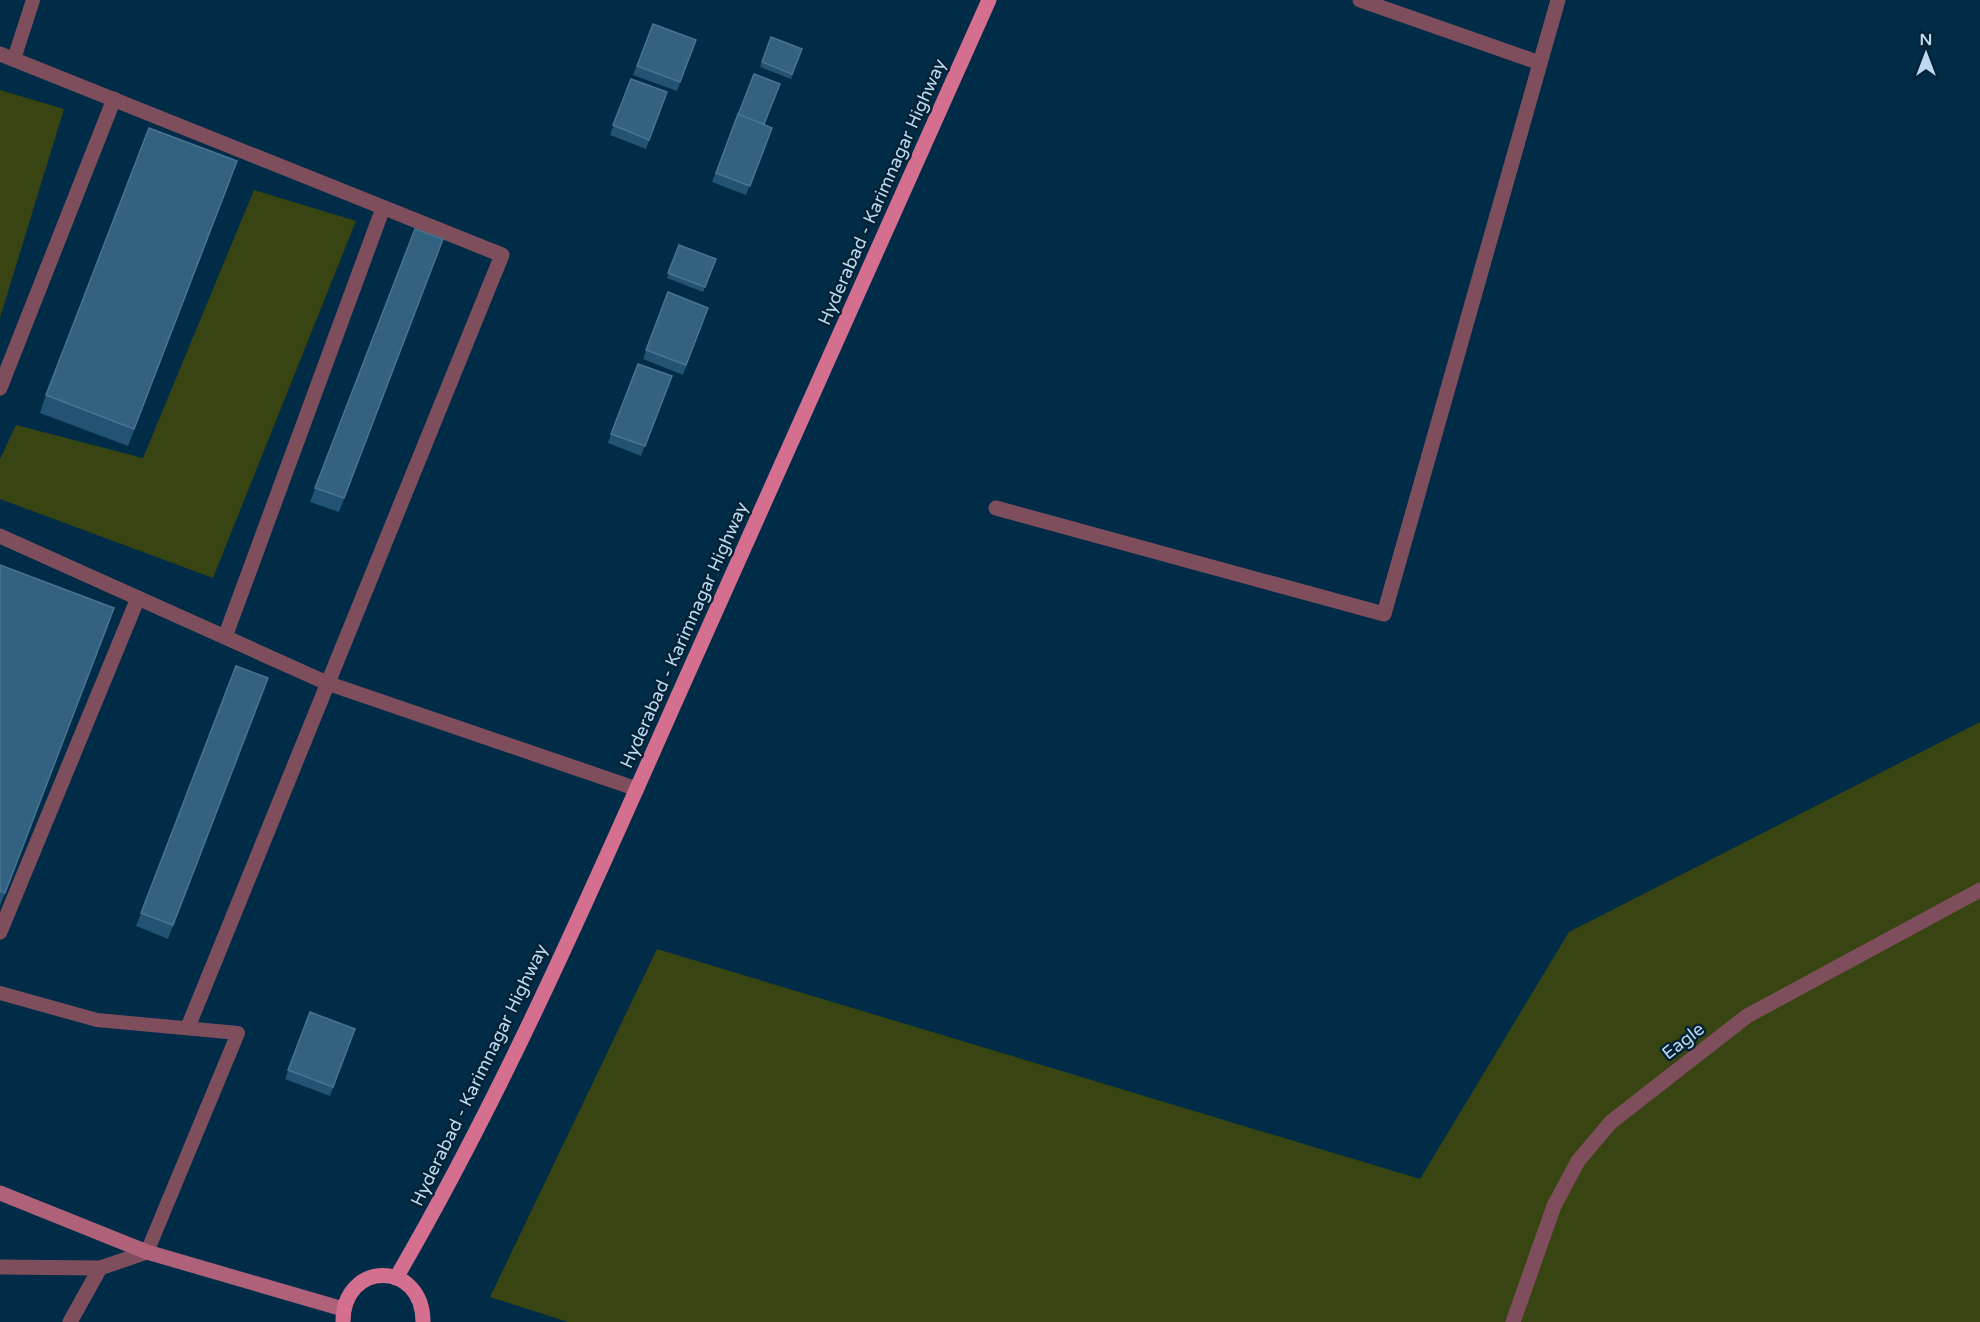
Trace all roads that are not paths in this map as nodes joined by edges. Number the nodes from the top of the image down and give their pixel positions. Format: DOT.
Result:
graph roads {
  1 [pos="33,0"];
  2 [pos="989,0"];
  3 [pos="1360,0"];
  4 [pos="1558,0"];
  5 [pos="7,56"];
  6 [pos="1540,63"];
  7 [pos="114,99"];
  8 [pos="383,208"];
  9 [pos="0,388"];
  10 [pos="996,508"];
  11 [pos="0,536"];
  12 [pos="138,598"];
  13 [pos="225,637"];
  14 [pos="327,683"];
  15 [pos="637,789"];
  16 [pos="1980,890"];
  17 [pos="0,932"];
  18 [pos="0,993"];
  19 [pos="188,1027"];
  20 [pos="0,1193"];
  21 [pos="147,1252"];
  22 [pos="0,1267"];
  23 [pos="100,1268"];
  24 [pos="396,1278"];
  25 [pos="343,1315"];
  26 [pos="70,1322"];
  27 [pos="423,1322"];
  28 [pos="1513,1322"];
  1 -- 5 [label="lane"];
  2 -- 15 [label="main road, Hyderabad - Karimnagar Highway"];
  3 -- 6 [label="street"];
  4 -- 6 [label="street"];
  5 -- 7 [label="street"];
  6 -- 10 [label="street"];
  7 -- 8 [label="street"];
  7 -- 9 [label="street"];
  8 -- 13 [label="street"];
  8 -- 14 [label="street"];
  11 -- 12 [label="street"];
  12 -- 13 [label="street"];
  12 -- 17 [label="street"];
  13 -- 14 [label="street"];
  14 -- 15 [label="street"];
  14 -- 19 [label="street"];
  15 -- 24 [label="main road, Hyderabad - Karimnagar Highway"];
  16 -- 28 [label="street, Eagle"];
  18 -- 19 [label="lane"];
  19 -- 21 [label="lane"];
  20 -- 21 [label="main road"];
  21 -- 23 [label="street"];
  21 -- 25 [label="main road"];
  22 -- 23 [label="street"];
  23 -- 26 [label="street"];
  24 -- 25 [label="main road"];
  24 -- 27 [label="main road"];
}
